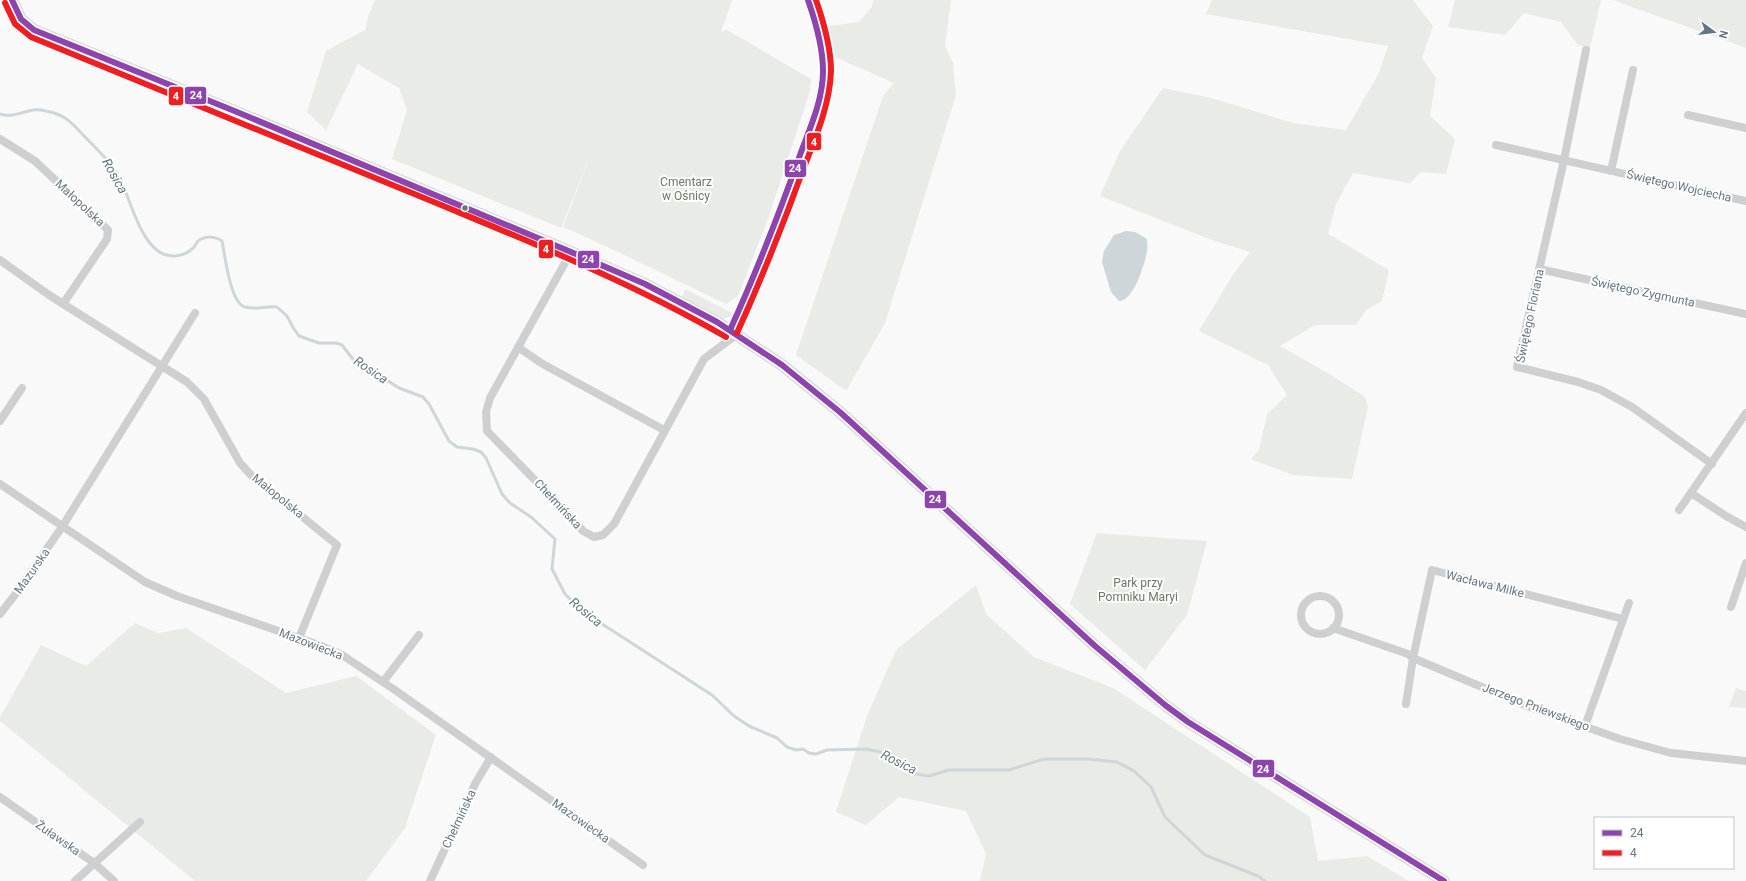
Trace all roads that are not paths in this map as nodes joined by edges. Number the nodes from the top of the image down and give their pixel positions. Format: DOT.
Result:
graph roads {
  1 [pos="12,0"];
  2 [pos="808,0"];
  3 [pos="1586,50"];
  4 [pos="1633,70"];
  5 [pos="1688,115"];
  6 [pos="1746,128"];
  7 [pos="0,139"];
  8 [pos="1496,145"];
  9 [pos="1564,160"];
  10 [pos="1611,171"];
  11 [pos="1746,201"];
  12 [pos="571,252"];
  13 [pos="0,260"];
  14 [pos="1539,269"];
  15 [pos="63,304"];
  16 [pos="195,313"];
  17 [pos="1746,314"];
  18 [pos="733,332"];
  19 [pos="518,347"];
  20 [pos="162,365"];
  21 [pos="22,388"];
  22 [pos="1746,413"];
  23 [pos="0,421"];
  24 [pos="664,430"];
  25 [pos="1712,464"];
  26 [pos="0,484"];
  27 [pos="1691,493"];
  28 [pos="1679,510"];
  29 [pos="62,527"];
  30 [pos="1746,527"];
  31 [pos="1746,563"];
  32 [pos="1629,602"];
  33 [pos="1731,607"];
  34 [pos="0,614"];
  35 [pos="1623,619"];
  36 [pos="1333,628"];
  37 [pos="419,635"];
  38 [pos="300,638"];
  39 [pos="1413,658"];
  40 [pos="383,682"];
  41 [pos="1406,704"];
  42 [pos="1586,726"];
  43 [pos="491,757"];
  44 [pos="1746,761"];
  45 [pos="0,797"];
  46 [pos="140,822"];
  47 [pos="94,863"];
  48 [pos="643,864"];
  49 [pos="432,880"];
  50 [pos="75,881"];
  51 [pos="114,881"];
  52 [pos="1444,881"];
  1 -- 12 [label="street"];
  2 -- 18 [label="street"];
  3 -- 9 [label="street, Świętego Floriana"];
  4 -- 10 [label="street, Świętego Wojciecha"];
  5 -- 6 [label="street"];
  7 -- 15 [label="street, Małopolska"];
  8 -- 9 [label="street, Świętego Wojciecha"];
  9 -- 10 [label="street, Świętego Wojciecha"];
  9 -- 14 [label="street, Świętego Floriana"];
  10 -- 11 [label="street, Świętego Wojciecha"];
  12 -- 18 [label="street"];
  12 -- 19 [label="street, Chełmińska"];
  13 -- 15 [label="street, Małopolska"];
  14 -- 17 [label="street, Świętego Zygmunta"];
  14 -- 25 [label="street, Świętego Floriana"];
  15 -- 20 [label="street, Małopolska"];
  16 -- 20 [label="street"];
  18 -- 24 [label="street, Chełmińska"];
  18 -- 52 [label="street"];
  19 -- 24 [label="street"];
  19 -- 24 [label="street, Chełmińska"];
  20 -- 29 [label="street"];
  20 -- 38 [label="street, Małopolska"];
  21 -- 23 [label="street"];
  22 -- 25 [label="street"];
  25 -- 27 [label="street"];
  26 -- 29 [label="street, Mazowiecka"];
  27 -- 28 [label="street"];
  27 -- 30 [label="street"];
  29 -- 34 [label="street, Mazurska"];
  29 -- 38 [label="street, Mazowiecka"];
  31 -- 33 [label="street"];
  32 -- 35 [label="street"];
  35 -- 39 [label="street, Wacława Milke"];
  35 -- 42 [label="street"];
  36 -- 36 [label="street"];
  36 -- 39 [label="street, Jerzego Pniewskiego"];
  37 -- 40 [label="street"];
  38 -- 40 [label="street, Mazowiecka"];
  39 -- 41 [label="street, Wacława Milke"];
  39 -- 42 [label="street, Jerzego Pniewskiego"];
  40 -- 43 [label="street, Mazowiecka"];
  42 -- 44 [label="street, Jerzego Pniewskiego"];
  43 -- 48 [label="street, Mazowiecka"];
  43 -- 49 [label="street, Chełmińska"];
  45 -- 47 [label="street, Żuławska"];
  46 -- 47 [label="street"];
  47 -- 50 [label="street"];
  47 -- 51 [label="street, Żuławska"];
}
